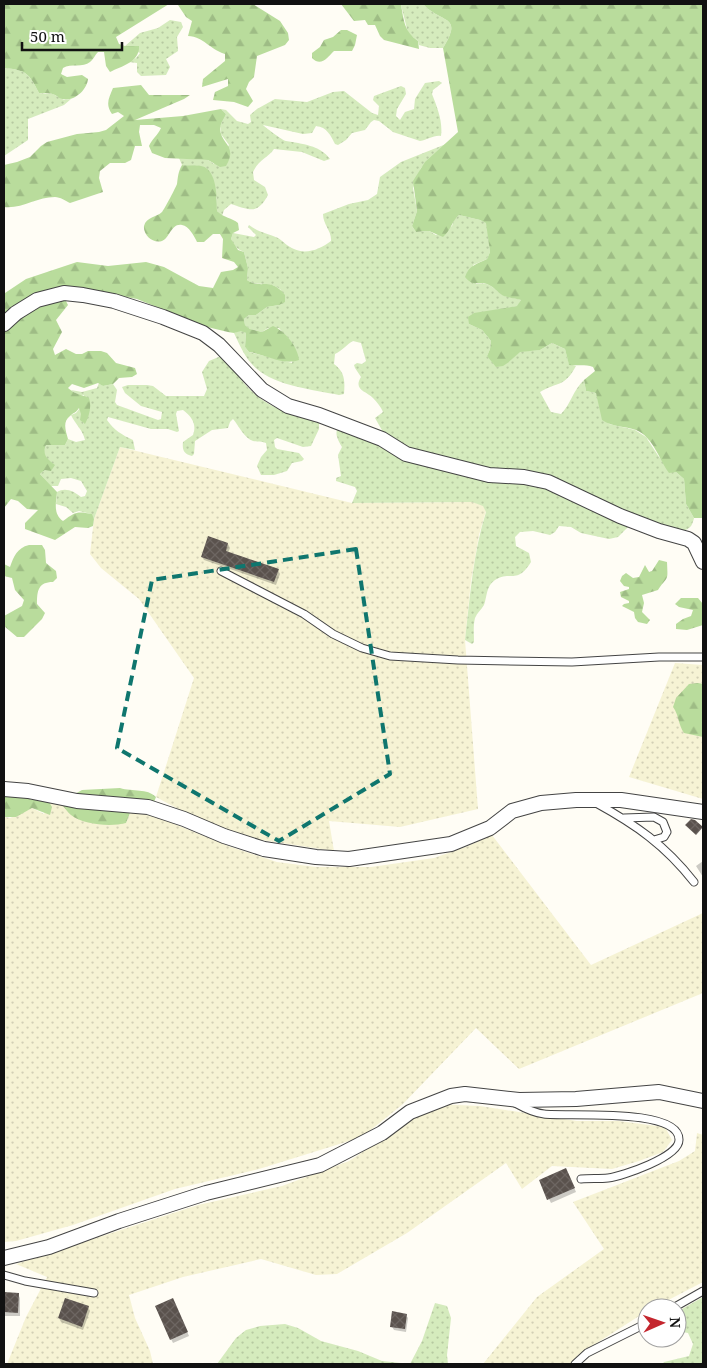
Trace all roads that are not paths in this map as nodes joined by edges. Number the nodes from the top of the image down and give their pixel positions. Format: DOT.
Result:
graph roads {
  1 [pos="4,324"];
  2 [pos="703,562"];
  3 [pos="221,571"];
  4 [pos="703,657"];
  5 [pos="4,789"];
  6 [pos="591,800"];
  7 [pos="703,812"];
  8 [pos="624,818"];
  9 [pos="654,840"];
  10 [pos="694,882"];
  11 [pos="506,1099"];
  12 [pos="703,1101"];
  13 [pos="581,1179"];
  14 [pos="4,1258"];
  15 [pos="4,1275"];
  16 [pos="703,1291"];
  17 [pos="94,1293"];
  18 [pos="687,1300"];
  19 [pos="637,1328"];
  20 [pos="575,1364"];
  1 -- 2 [label="street"];
  3 -- 4 [label="lane"];
  5 -- 6 [label="street"];
  6 -- 7 [label="street"];
  6 -- 8 [label="lane"];
  8 -- 9 [label="lane"];
  8 -- 9 [label="lane"];
  9 -- 10 [label="lane"];
  11 -- 12 [label="street"];
  11 -- 13 [label="lane"];
  11 -- 14 [label="street"];
  15 -- 17 [label="lane"];
  16 -- 18 [label="lane"];
  19 -- 20 [label="lane"];
}
